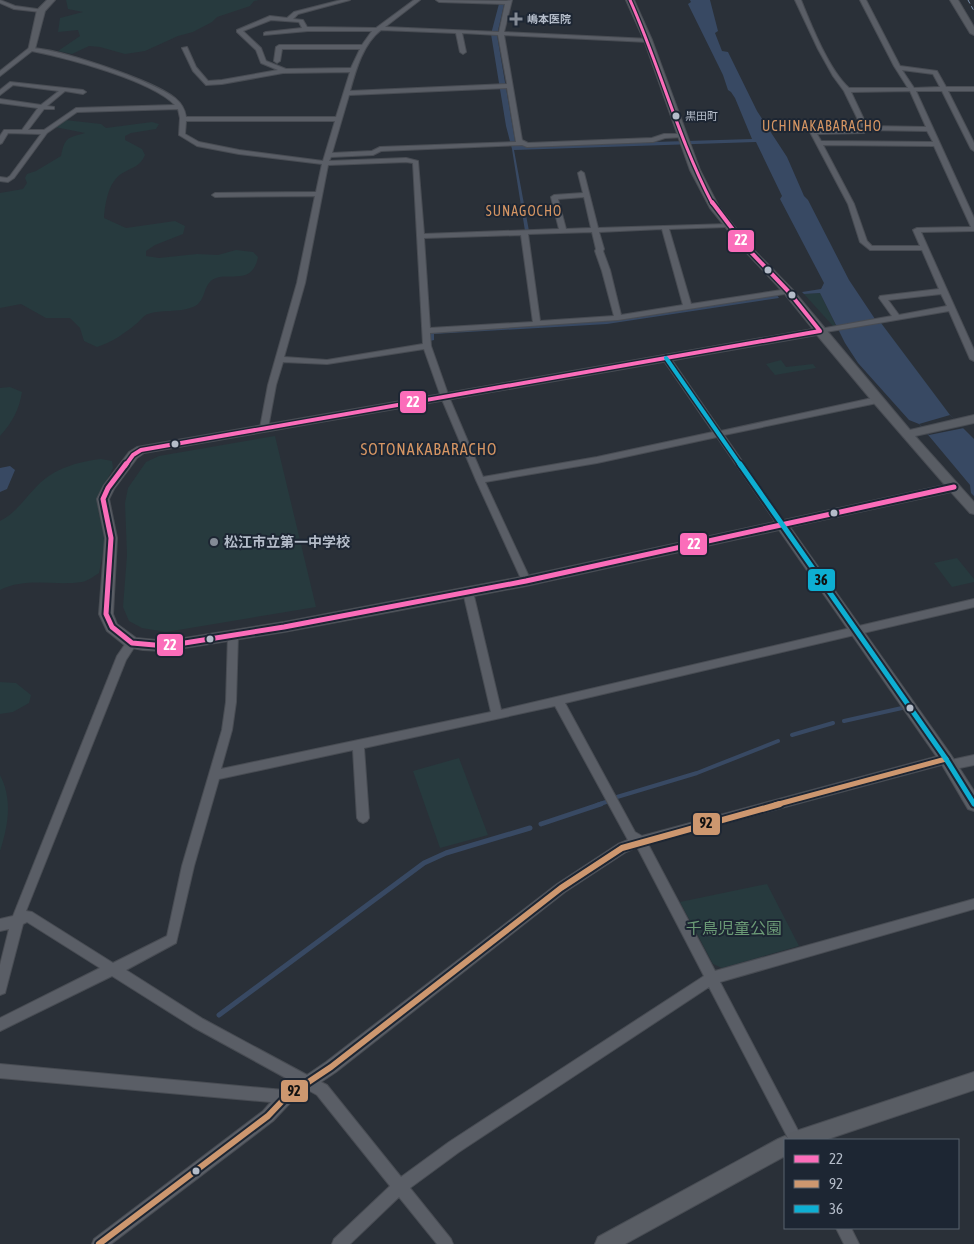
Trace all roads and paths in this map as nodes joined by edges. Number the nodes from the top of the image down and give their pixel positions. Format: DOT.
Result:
graph roads {
  1 [pos="50,0"];
  2 [pos="347,0"];
  3 [pos="417,0"];
  4 [pos="439,0"];
  5 [pos="630,0"];
  6 [pos="798,0"];
  7 [pos="863,0"];
  8 [pos="954,0"];
  9 [pos="0,1"];
  10 [pos="507,2"];
  11 [pos="42,10"];
  12 [pos="289,20"];
  13 [pos="305,28"];
  14 [pos="378,29"];
  15 [pos="459,32"];
  16 [pos="974,33"];
  17 [pos="266,34"];
  18 [pos="499,34"];
  19 [pos="648,40"];
  20 [pos="365,47"];
  21 [pos="185,48"];
  22 [pos="31,49"];
  23 [pos="463,52"];
  24 [pos="277,60"];
  25 [pos="899,68"];
  26 [pos="353,70"];
  27 [pos="285,71"];
  28 [pos="0,74"];
  29 [pos="505,86"];
  30 [pos="943,88"];
  31 [pos="62,90"];
  32 [pos="846,90"];
  33 [pos="912,90"];
  34 [pos="974,90"];
  35 [pos="83,92"];
  36 [pos="0,93"];
  37 [pos="347,93"];
  38 [pos="0,101"];
  39 [pos="42,106"];
  40 [pos="180,107"];
  41 [pos="52,108"];
  42 [pos="183,119"];
  43 [pos="339,119"];
  44 [pos="865,128"];
  45 [pos="930,129"];
  46 [pos="25,130"];
  47 [pos="46,132"];
  48 [pos="684,140"];
  49 [pos="0,142"];
  50 [pos="520,143"];
  51 [pos="819,143"];
  52 [pos="936,144"];
  53 [pos="974,149"];
  54 [pos="373,153"];
  55 [pos="328,158"];
  56 [pos="373,161"];
  57 [pos="582,173"];
  58 [pos="0,179"];
  59 [pos="318,194"];
  60 [pos="215,195"];
  61 [pos="587,195"];
  62 [pos="727,224"];
  63 [pos="665,227"];
  64 [pos="974,228"];
  65 [pos="596,230"];
  66 [pos="563,231"];
  67 [pos="524,232"];
  68 [pos="421,236"];
  69 [pos="925,248"];
  70 [pos="788,291"];
  71 [pos="944,291"];
  72 [pos="688,308"];
  73 [pos="951,308"];
  74 [pos="897,317"];
  75 [pos="618,318"];
  76 [pos="537,324"];
  77 [pos="425,331"];
  78 [pos="820,331"];
  79 [pos="427,346"];
  80 [pos="666,358"];
  81 [pos="281,359"];
  82 [pos="974,359"];
  83 [pos="445,397"];
  84 [pos="877,400"];
  85 [pos="974,419"];
  86 [pos="264,428"];
  87 [pos="721,434"];
  88 [pos="908,434"];
  89 [pos="480,480"];
  90 [pos="954,487"];
  91 [pos="974,510"];
  92 [pos="782,525"];
  93 [pos="526,581"];
  94 [pos="468,592"];
  95 [pos="974,603"];
  96 [pos="856,631"];
  97 [pos="233,635"];
  98 [pos="132,643"];
  99 [pos="558,701"];
  100 [pos="497,715"];
  101 [pos="358,746"];
  102 [pos="974,760"];
  103 [pos="948,762"];
  104 [pos="215,776"];
  105 [pos="974,804"];
  106 [pos="364,818"];
  107 [pos="640,841"];
  108 [pos="974,904"];
  109 [pos="17,920"];
  110 [pos="0,925"];
  111 [pos="112,969"];
  112 [pos="711,978"];
  113 [pos="0,989"];
  114 [pos="0,1025"];
  115 [pos="0,1071"];
  116 [pos="307,1082"];
  117 [pos="974,1082"];
  118 [pos="286,1096"];
  119 [pos="795,1139"];
  120 [pos="799,1139"];
  121 [pos="784,1147"];
  122 [pos="400,1186"];
  123 [pos="844,1229"];
  124 [pos="99,1244"];
  125 [pos="338,1244"];
  126 [pos="446,1244"];
  127 [pos="606,1244"];
  128 [pos="852,1244"];
  1 -- 11 [label="street"];
  2 -- 12 [label="street"];
  3 -- 14 [label="street"];
  4 -- 10 [label="street"];
  5 -- 19 [label="street"];
  6 -- 32 [label="street"];
  7 -- 25 [label="street"];
  8 -- 16 [label="street"];
  9 -- 11 [label="street"];
  10 -- 18 [label="street"];
  11 -- 22 [label="street"];
  12 -- 13 [label="street"];
  12 -- 27 [label="street"];
  13 -- 14 [label="street"];
  13 -- 17 [label="street"];
  14 -- 15 [label="street"];
  14 -- 20 [label="street"];
  15 -- 18 [label="street"];
  15 -- 23 [label="street"];
  18 -- 19 [label="street"];
  18 -- 29 [label="street"];
  19 -- 48 [label="street"];
  20 -- 24 [label="street"];
  20 -- 26 [label="street"];
  21 -- 27 [label="street"];
  22 -- 28 [label="street"];
  22 -- 40 [label="street"];
  25 -- 30 [label="street"];
  25 -- 33 [label="street"];
  26 -- 27 [label="street"];
  26 -- 37 [label="street"];
  29 -- 37 [label="street"];
  29 -- 50 [label="street"];
  30 -- 33 [label="street"];
  30 -- 34 [label="street"];
  30 -- 53 [label="street"];
  31 -- 35 [label="street"];
  31 -- 36 [label="street"];
  31 -- 39 [label="street"];
  32 -- 33 [label="street"];
  32 -- 44 [label="street"];
  33 -- 45 [label="street"];
  37 -- 43 [label="street"];
  38 -- 39 [label="street"];
  39 -- 41 [label="street"];
  39 -- 46 [label="street"];
  40 -- 42 [label="street"];
  40 -- 47 [label="street"];
  42 -- 43 [label="street"];
  42 -- 55 [label="street"];
  43 -- 55 [label="street"];
  44 -- 45 [label="street"];
  44 -- 51 [label="street"];
  45 -- 52 [label="street"];
  46 -- 47 [label="street"];
  46 -- 49 [label="street"];
  47 -- 58 [label="street"];
  48 -- 50 [label="street"];
  48 -- 62 [label="street"];
  50 -- 54 [label="street"];
  51 -- 52 [label="street"];
  51 -- 69 [label="street"];
  52 -- 64 [label="street"];
  54 -- 55 [label="street"];
  54 -- 56 [label="street"];
  55 -- 56 [label="street"];
  55 -- 59 [label="street"];
  56 -- 68 [label="street"];
  57 -- 61 [label="street"];
  59 -- 60 [label="street"];
  59 -- 81 [label="street"];
  61 -- 65 [label="street"];
  61 -- 66 [label="street"];
  62 -- 63 [label="street"];
  62 -- 70 [label="street"];
  63 -- 65 [label="street"];
  63 -- 72 [label="street"];
  64 -- 69 [label="street"];
  65 -- 66 [label="street"];
  65 -- 75 [label="street"];
  66 -- 67 [label="street"];
  67 -- 68 [label="street"];
  67 -- 76 [label="street"];
  68 -- 77 [label="street"];
  69 -- 71 [label="street"];
  70 -- 72 [label="street"];
  70 -- 78 [label="street"];
  71 -- 73 [label="street"];
  71 -- 74 [label="street"];
  72 -- 75 [label="street"];
  73 -- 74 [label="street"];
  73 -- 82 [label="street"];
  74 -- 78 [label="street"];
  75 -- 76 [label="street"];
  76 -- 77 [label="street"];
  77 -- 79 [label="street"];
  78 -- 80 [label="street"];
  78 -- 84 [label="street"];
  79 -- 81 [label="street"];
  79 -- 83 [label="street"];
  80 -- 83 [label="street"];
  80 -- 87 [label="street"];
  81 -- 86 [label="street"];
  83 -- 86 [label="street"];
  83 -- 89 [label="street"];
  84 -- 87 [label="street"];
  84 -- 88 [label="street"];
  85 -- 88 [label="street"];
  86 -- 98 [label="street"];
  87 -- 89 [label="street"];
  87 -- 92 [label="street"];
  88 -- 90 [label="street"];
  89 -- 93 [label="street"];
  90 -- 91 [label="street"];
  90 -- 92 [label="street"];
  92 -- 93 [label="street"];
  92 -- 96 [label="street"];
  93 -- 94 [label="street"];
  94 -- 97 [label="street"];
  94 -- 100 [label="street"];
  95 -- 96 [label="street"];
  96 -- 99 [label="street"];
  96 -- 103 [label="street"];
  97 -- 98 [label="street"];
  97 -- 104 [label="street"];
  98 -- 109 [label="street"];
  99 -- 100 [label="street"];
  99 -- 107 [label="street"];
  100 -- 101 [label="street"];
  101 -- 104 [label="street"];
  101 -- 106 [label="street"];
  102 -- 103 [label="street"];
  103 -- 105 [label="street"];
  103 -- 107 [label="street"];
  104 -- 111 [label="street"];
  107 -- 112 [label="street"];
  107 -- 116 [label="street"];
  108 -- 112 [label="street"];
  109 -- 110 [label="street"];
  109 -- 111 [label="street"];
  109 -- 113 [label="street"];
  111 -- 114 [label="street"];
  111 -- 116 [label="street"];
  112 -- 119 [label="street"];
  112 -- 122 [label="street"];
  115 -- 118 [label="street"];
  116 -- 118 [label="street"];
  116 -- 122 [label="street"];
  117 -- 120 [label="street"];
  118 -- 124 [label="street"];
  121 -- 127 [label="street"];
  122 -- 125 [label="street"];
  122 -- 126 [label="street"];
  123 -- 128 [label="street"];
}
